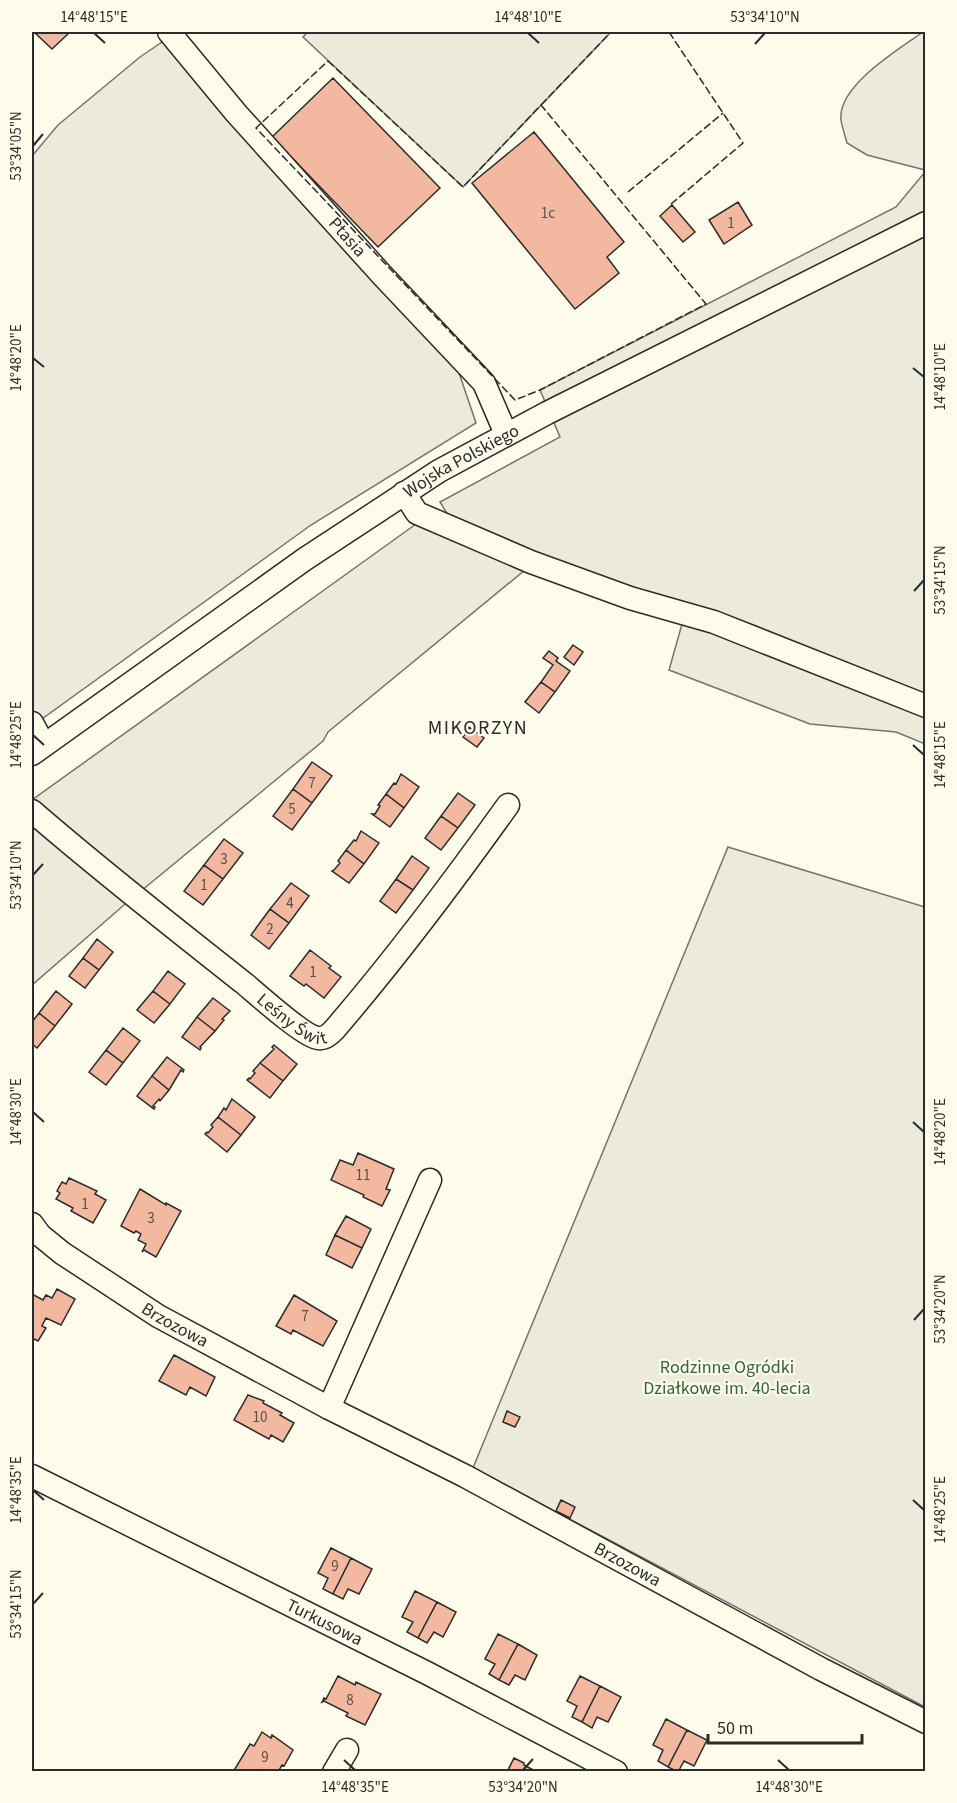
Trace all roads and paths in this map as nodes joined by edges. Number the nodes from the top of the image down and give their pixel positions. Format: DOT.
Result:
graph roads {
  1 [pos="174,38"];
  2 [pos="926,223"];
  3 [pos="506,434"];
  4 [pos="404,493"];
  5 [pos="926,706"];
  6 [pos="32,723"];
  7 [pos="38,749"];
  8 [pos="508,805"];
  9 [pos="32,811"];
  10 [pos="430,1180"];
  11 [pos="32,1224"];
  12 [pos="329,1408"];
  13 [pos="32,1476"];
  14 [pos="926,1722"];
  15 [pos="348,1750"];
  16 [pos="334,1772"];
  17 [pos="616,1772"];
  1 -- 3 [label="street, Ptasia"];
  2 -- 3 [label="street, Wojska Polskiego"];
  3 -- 4 [label="street, Wojska Polskiego"];
  4 -- 5 [label="street"];
  4 -- 7 [label="street, Wojska Polskiego"];
  6 -- 7 [label="street"];
  8 -- 9 [label="street, Leśny Świt"];
  10 -- 12 [label="street"];
  11 -- 12 [label="street, Brzozowa"];
  12 -- 14 [label="street, Brzozowa"];
  13 -- 17 [label="street, Turkusowa"];
  15 -- 16 [label="street"];
}
